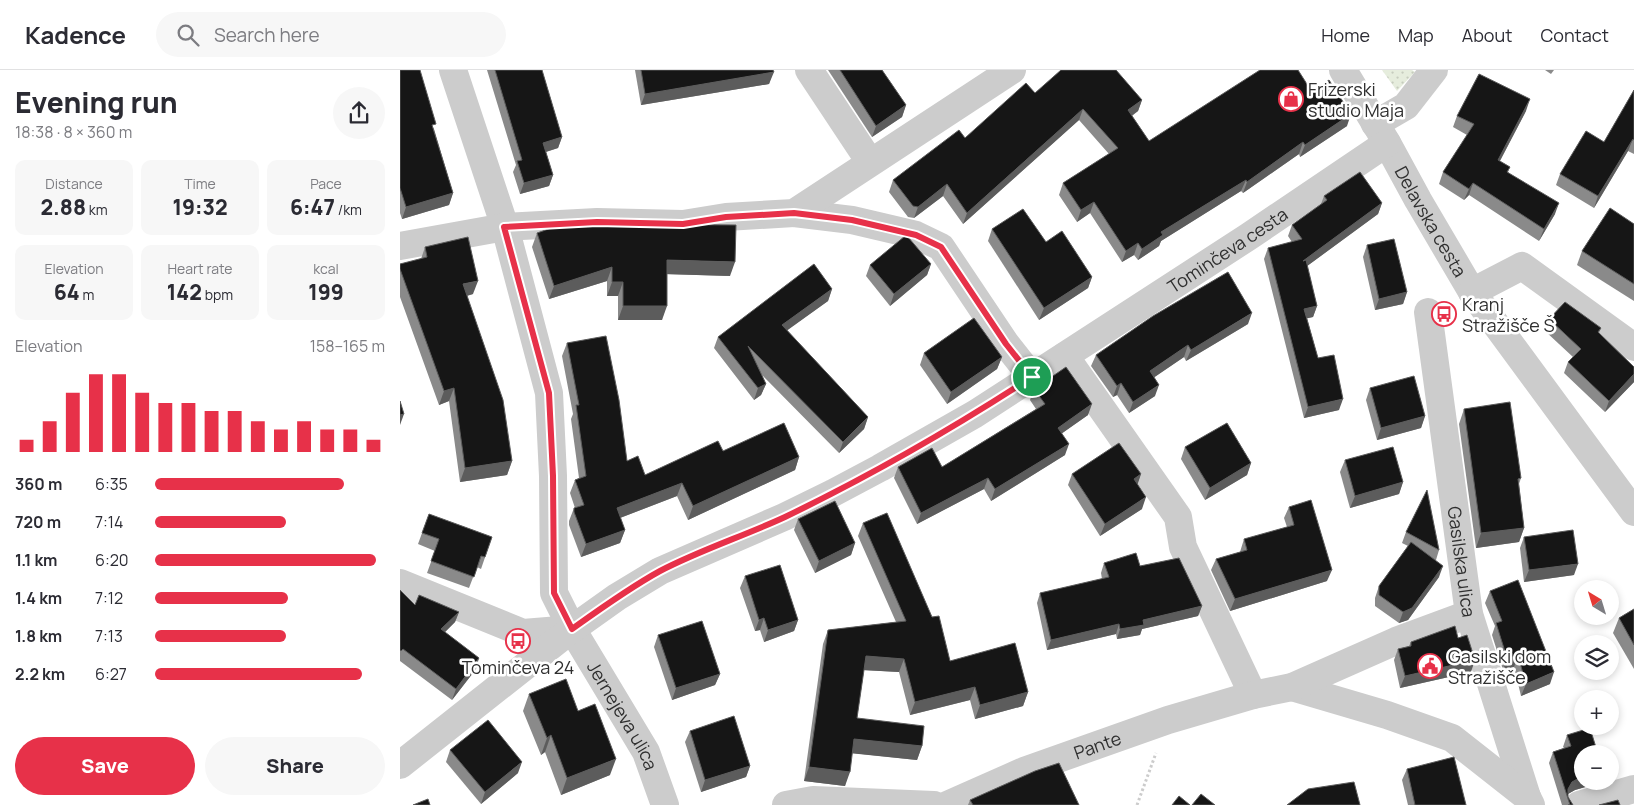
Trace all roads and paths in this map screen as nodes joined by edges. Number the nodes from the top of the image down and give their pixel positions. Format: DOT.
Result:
graph roads {
  1 [pos="454,70"];
  2 [pos="809,70"];
  3 [pos="1012,70"];
  4 [pos="1343,70"];
  5 [pos="1434,70"];
  6 [pos="1381,133"];
  7 [pos="870,162"];
  8 [pos="794,213"];
  9 [pos="504,227"];
  10 [pos="400,246"];
  11 [pos="1472,292"];
  12 [pos="1428,312"];
  13 [pos="1634,347"];
  14 [pos="1065,356"];
  15 [pos="1032,377"];
  16 [pos="1634,512"];
  17 [pos="400,583"];
  18 [pos="1469,614"];
  19 [pos="572,629"];
  20 [pos="1292,687"];
  21 [pos="1253,695"];
  22 [pos="1168,720"];
  23 [pos="400,765"];
  24 [pos="1634,789"];
  25 [pos="1529,801"];
  26 [pos="665,805"];
  27 [pos="786,805"];
  28 [pos="934,805"];
  29 [pos="947,805"];
  30 [pos="1137,805"];
  31 [pos="1579,805"];
  1 -- 9 [label="street, Jernejeva ulica"];
  2 -- 7 [label="street"];
  3 -- 7 [label="street"];
  4 -- 6 [label="street, Delavska cesta"];
  5 -- 6 [label="street, Tominčeva cesta"];
  6 -- 11 [label="street, Delavska cesta"];
  6 -- 14 [label="street, Tominčeva cesta"];
  7 -- 8 [label="street"];
  8 -- 9 [label="street"];
  8 -- 15 [label="street"];
  9 -- 10 [label="street"];
  9 -- 19 [label="street, Jernejeva ulica"];
  11 -- 13 [label="street"];
  11 -- 16 [label="street, Delavska cesta"];
  12 -- 18 [label="street, Gasilska ulica"];
  14 -- 15 [label="street, Tominčeva cesta"];
  14 -- 21 [label="street"];
  15 -- 19 [label="street, Tominčeva cesta"];
  17 -- 19 [label="street"];
  18 -- 20 [label="street, Pante"];
  18 -- 25 [label="street, Gasilska ulica"];
  19 -- 23 [label="street, Tominčeva cesta"];
  19 -- 26 [label="street, Jernejeva ulica"];
  20 -- 21 [label="street, Pante"];
  20 -- 25 [label="street, Pante"];
  21 -- 22 [label="street, Pante"];
  22 -- 29 [label="street, Pante"];
  22 -- 30 [label="path"];
  24 -- 31 [label="street"];
  27 -- 28 [label="street"];
}
